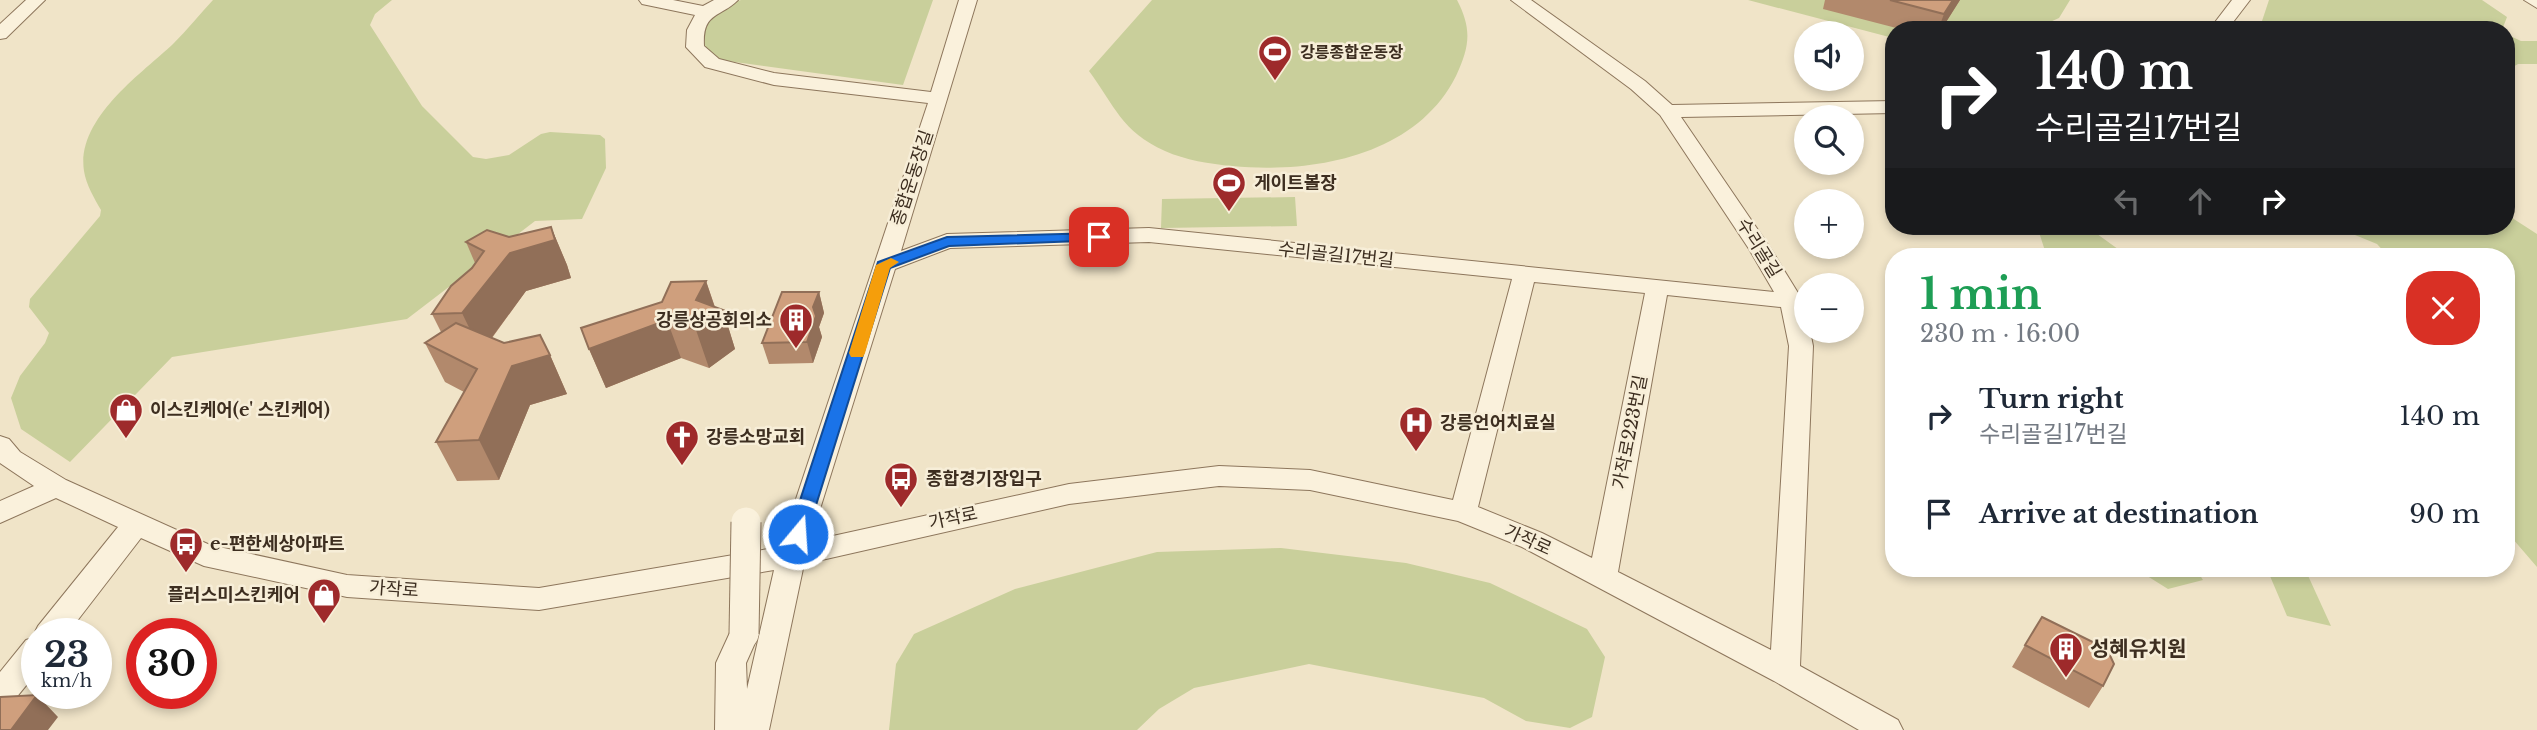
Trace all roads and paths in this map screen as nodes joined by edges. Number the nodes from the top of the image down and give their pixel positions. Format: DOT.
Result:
graph roads {
  1 [pos="648,0"];
  2 [pos="729,0"];
  3 [pos="968,0"];
  4 [pos="1520,0"];
  5 [pos="2241,0"];
  6 [pos="22,2"];
  7 [pos="705,12"];
  8 [pos="2225,21"];
  9 [pos="0,34"];
  10 [pos="939,98"];
  11 [pos="1885,107"];
  12 [pos="1667,111"];
  13 [pos="884,265"];
  14 [pos="1524,275"];
  15 [pos="1657,289"];
  16 [pos="1791,301"];
  17 [pos="0,445"];
  18 [pos="56,487"];
  19 [pos="1463,512"];
  20 [pos="0,513"];
  21 [pos="746,522"];
  22 [pos="136,524"];
  23 [pos="791,556"];
  24 [pos="1603,575"];
  25 [pos="62,618"];
  26 [pos="21,669"];
  27 [pos="1785,672"];
  28 [pos="0,695"];
  29 [pos="731,730"];
  30 [pos="753,730"];
  31 [pos="1887,730"];
  1 -- 7 [label="street"];
  2 -- 7 [label="street"];
  3 -- 10 [label="street, 종합운동장길"];
  4 -- 12 [label="street, 수리골길"];
  5 -- 8 [label="street"];
  6 -- 9 [label="street"];
  7 -- 10 [label="street"];
  10 -- 13 [label="street, 종합운동장길"];
  11 -- 12 [label="street"];
  12 -- 16 [label="street, 수리골길"];
  13 -- 14 [label="street, 수리골길17번길"];
  13 -- 23 [label="street, 종합운동장길"];
  14 -- 15 [label="street, 수리골길17번길"];
  14 -- 19 [label="street"];
  15 -- 16 [label="street, 수리골길17번길"];
  15 -- 24 [label="street, 가작로223번길"];
  16 -- 27 [label="street, 수리골길"];
  17 -- 18 [label="street, 가작로"];
  18 -- 20 [label="street"];
  18 -- 22 [label="street, 가작로"];
  19 -- 23 [label="street, 가작로"];
  19 -- 24 [label="street, 가작로"];
  21 -- 29 [label="street, bridge"];
  22 -- 23 [label="street, 가작로"];
  22 -- 25 [label="street"];
  23 -- 30 [label="street, 종합운동장길"];
  24 -- 27 [label="street, 가작로"];
  26 -- 28 [label="street"];
  27 -- 31 [label="street, 가작로"];
}
